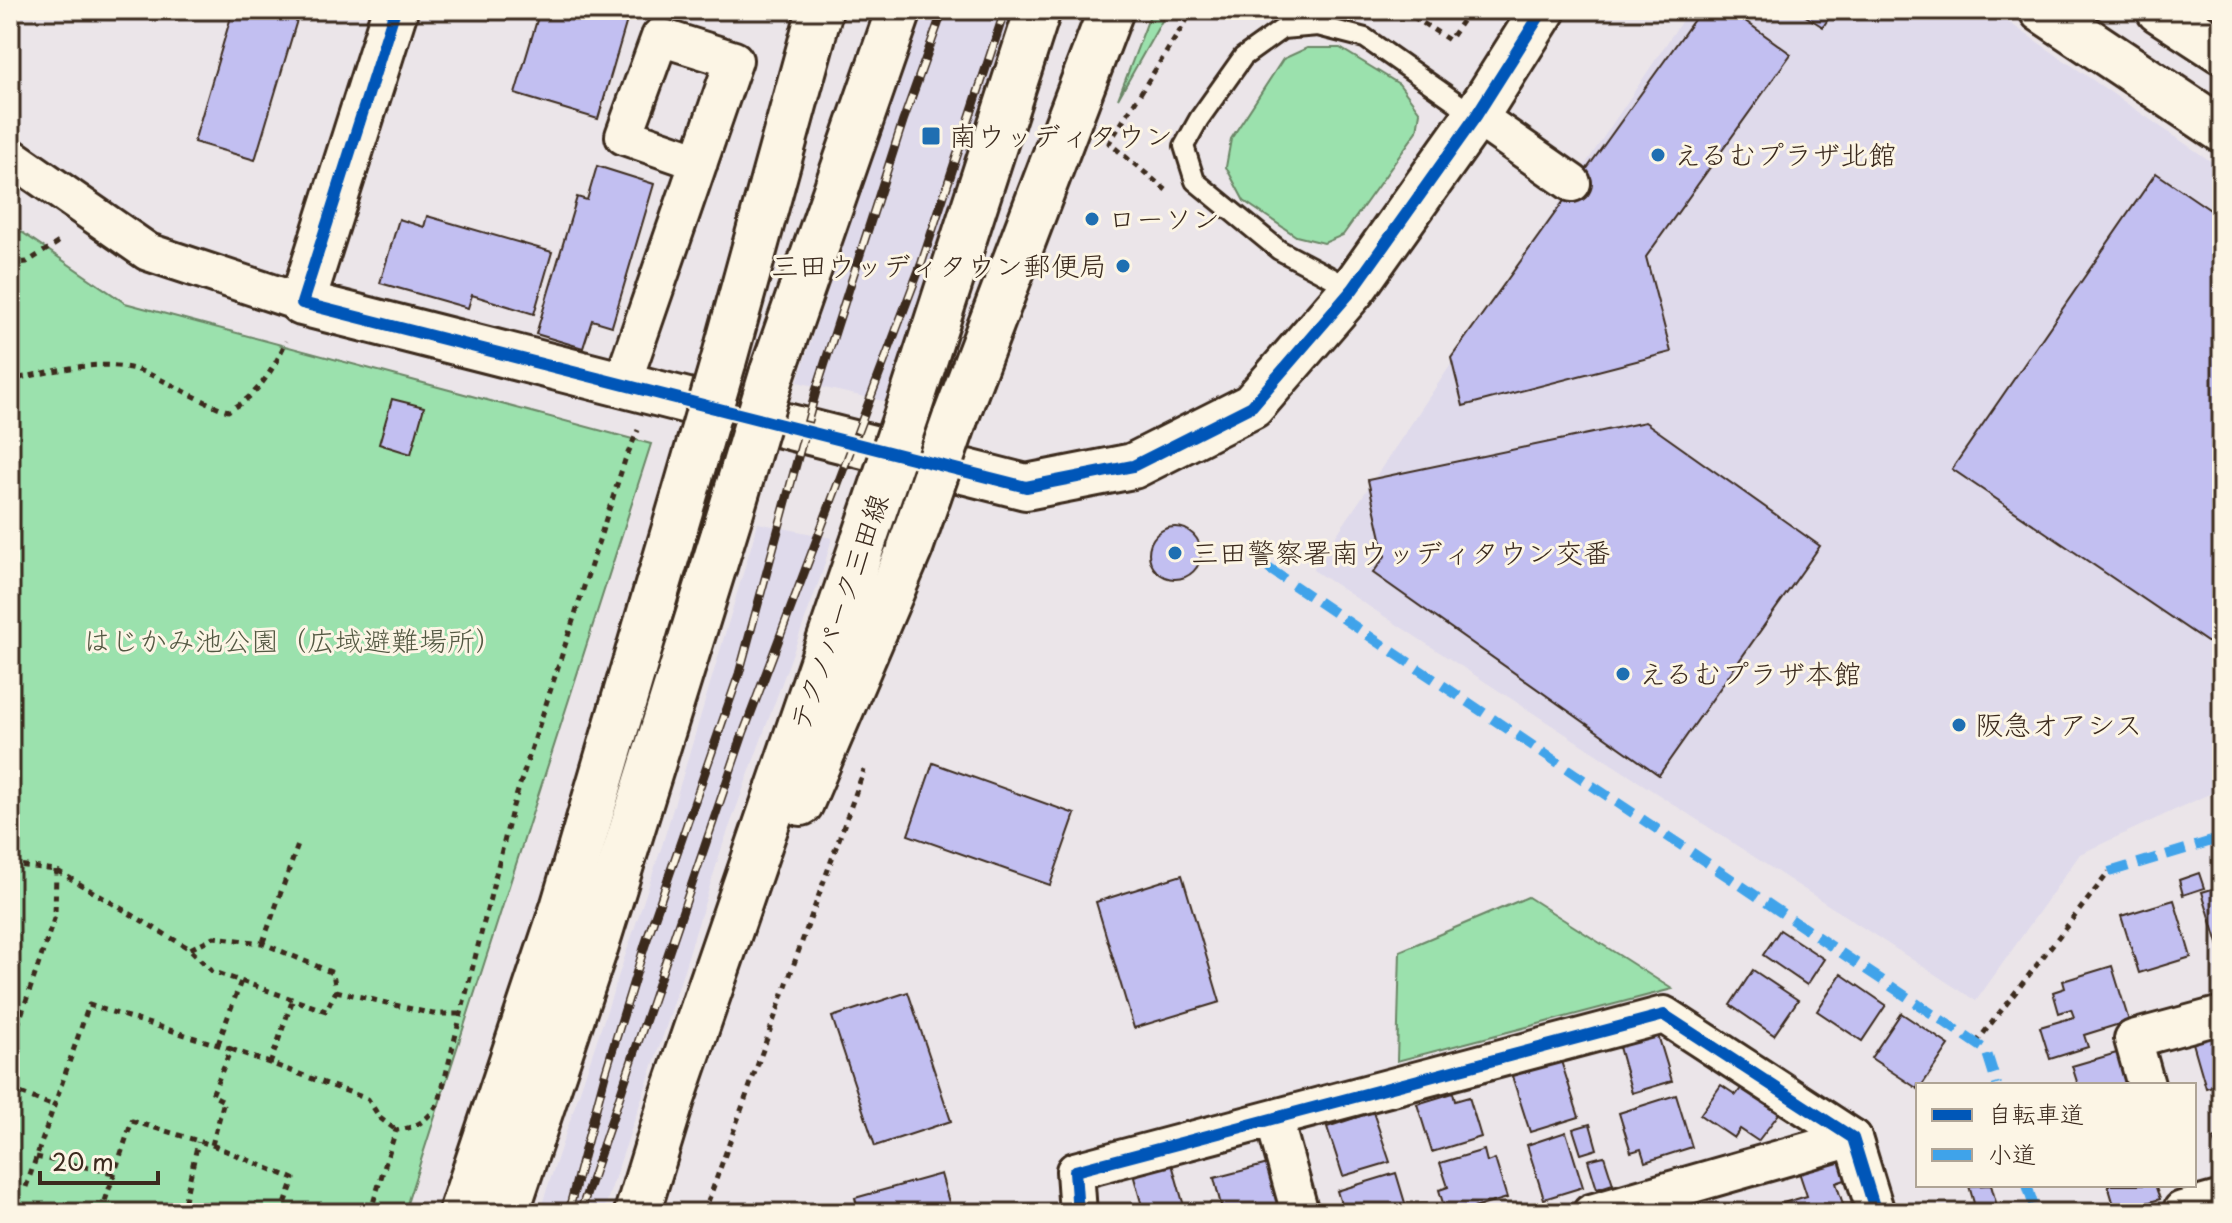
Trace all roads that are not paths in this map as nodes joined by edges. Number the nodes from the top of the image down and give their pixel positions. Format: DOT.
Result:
graph roads {
  1 [pos="395,10"];
  2 [pos="820,10"];
  3 [pos="899,10"];
  4 [pos="1038,10"];
  5 [pos="1111,10"];
  6 [pos="1543,10"];
  7 [pos="2042,10"];
  8 [pos="2159,10"];
  9 [pos="2222,51"];
  10 [pos="1476,116"];
  11 [pos="2222,130"];
  12 [pos="10,156"];
  13 [pos="699,162"];
  14 [pos="1572,183"];
  15 [pos="1353,289"];
  16 [pos="302,303"];
  17 [pos="638,388"];
  18 [pos="825,749"];
  19 [pos="2222,1015"];
  20 [pos="2145,1083"];
  21 [pos="672,1099"];
  22 [pos="1274,1119"];
  23 [pos="1853,1138"];
  24 [pos="2222,1199"];
  25 [pos="2180,1203"];
  26 [pos="461,1213"];
  27 [pos="506,1213"];
  28 [pos="637,1213"];
  29 [pos="667,1213"];
  30 [pos="1078,1213"];
  31 [pos="1300,1213"];
  32 [pos="1591,1213"];
  33 [pos="1876,1213"];
  1 -- 16 [label="main road"];
  2 -- 26 [label="main road, bridge"];
  3 -- 27 [label="main road, bridge"];
  4 -- 21 [label="main road, テクノパーク三田線, bridge"];
  5 -- 18 [label="main road, bridge"];
  6 -- 10 [label="main road"];
  7 -- 11 [label="main road"];
  8 -- 9 [label="main road"];
  10 -- 14 [label="street"];
  10 -- 15 [label="main road"];
  10 -- 15 [label="lane"];
  12 -- 16 [label="street"];
  13 -- 17 [label="street"];
  15 -- 17 [label="main road"];
  16 -- 17 [label="main road"];
  18 -- 21 [label="main road"];
  18 -- 29 [label="main road"];
  19 -- 20 [label="street"];
  21 -- 28 [label="main road, テクノパーク三田線"];
  22 -- 23 [label="street"];
  22 -- 30 [label="street"];
  22 -- 31 [label="street"];
  23 -- 32 [label="street"];
  23 -- 33 [label="street"];
  24 -- 25 [label="street"];
}
